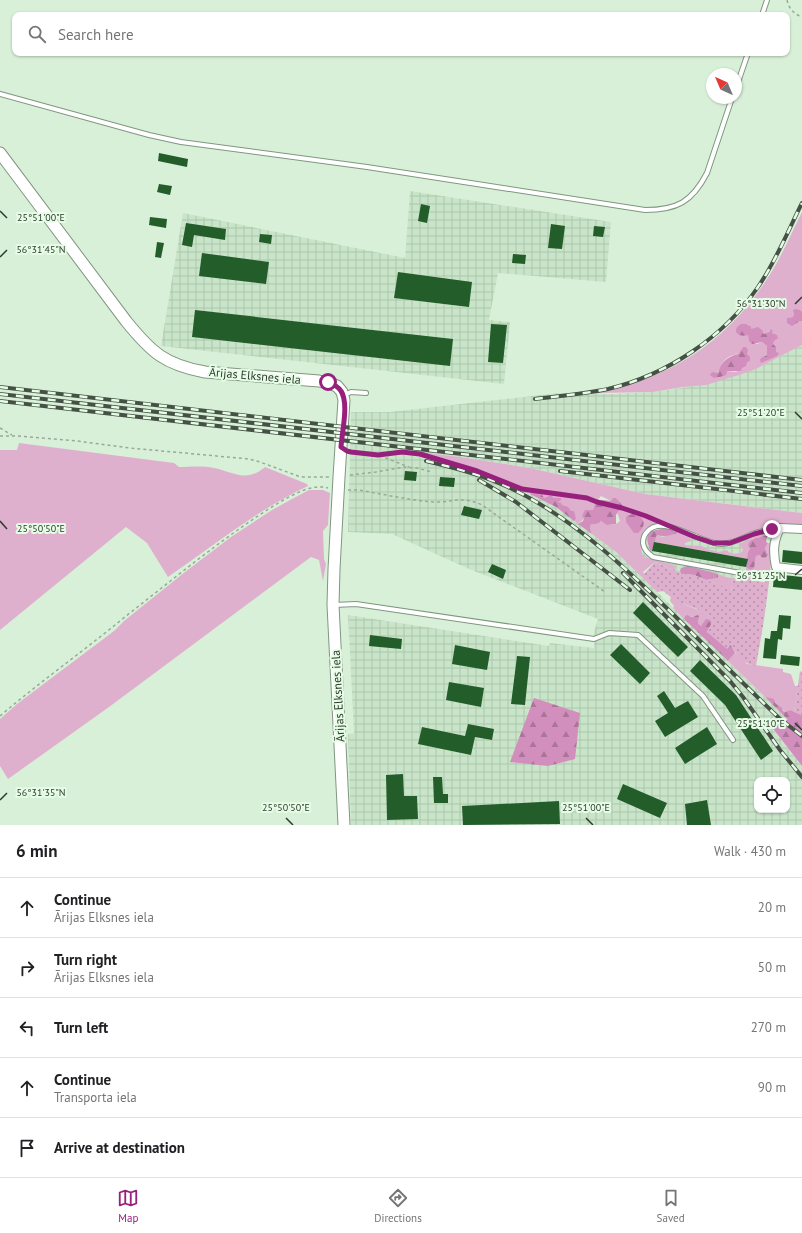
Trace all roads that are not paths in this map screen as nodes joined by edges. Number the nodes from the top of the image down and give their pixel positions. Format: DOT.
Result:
graph roads {
  1 [pos="767,0"];
  2 [pos="763,12"];
  3 [pos="747,56"];
  4 [pos="742,70"];
  5 [pos="0,94"];
  6 [pos="730,104"];
  7 [pos="0,153"];
  8 [pos="366,393"];
  9 [pos="343,395"];
  10 [pos="780,528"];
  11 [pos="802,529"];
  12 [pos="802,570"];
  13 [pos="740,573"];
  14 [pos="333,605"];
  15 [pos="733,740"];
  16 [pos="344,825"];
  1 -- 2 [label="lane"];
  3 -- 4 [label="lane"];
  5 -- 6 [label="lane"];
  7 -- 9 [label="street, Ārijas Elksnes iela"];
  8 -- 9 [label="lane"];
  9 -- 14 [label="street, Ārijas Elksnes iela"];
  10 -- 11 [label="street"];
  10 -- 12 [label="street"];
  10 -- 13 [label="lane"];
  14 -- 15 [label="lane"];
  14 -- 16 [label="street, Ārijas Elksnes iela"];
}
